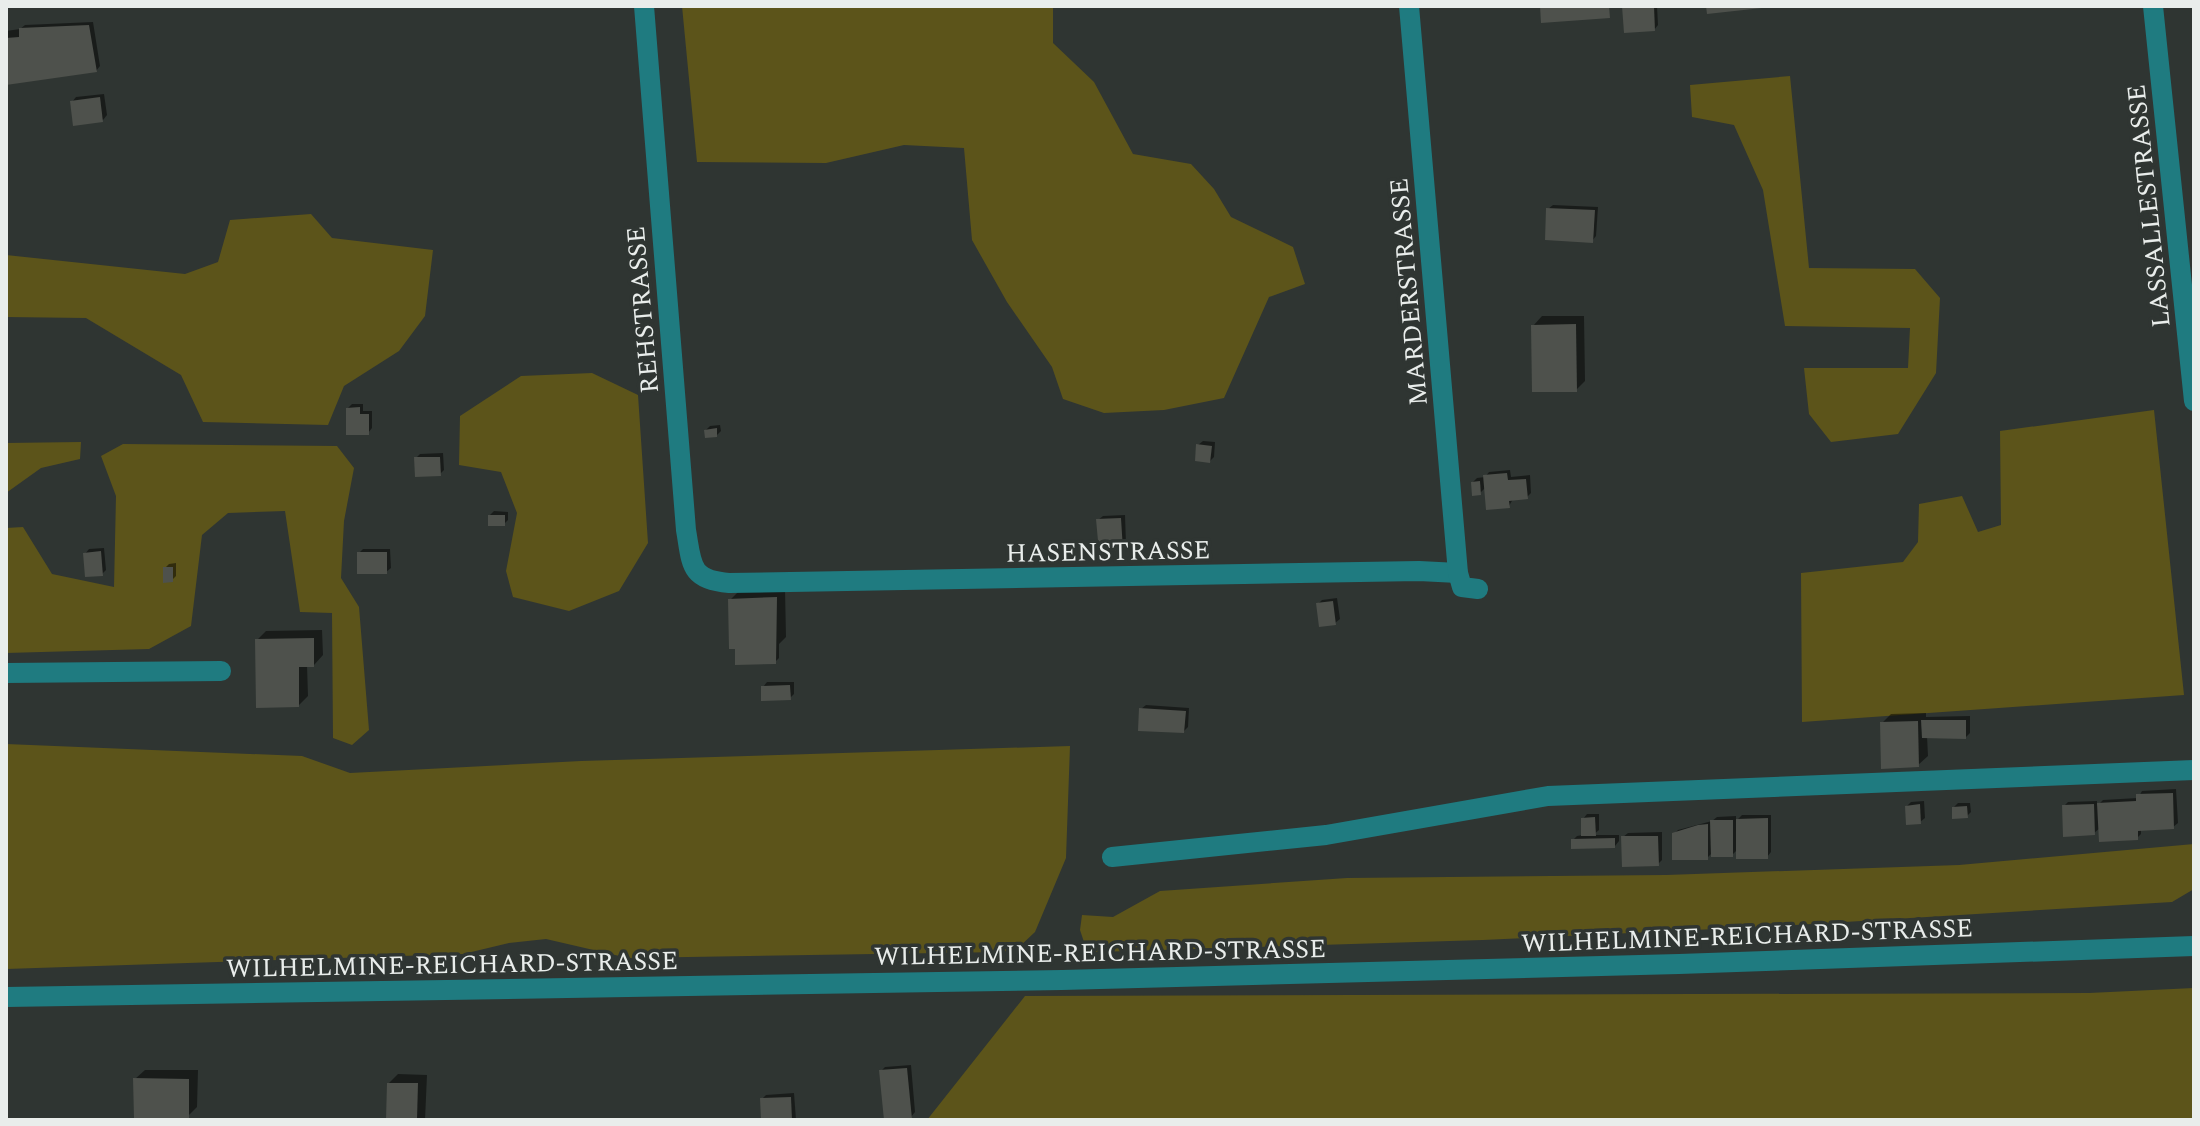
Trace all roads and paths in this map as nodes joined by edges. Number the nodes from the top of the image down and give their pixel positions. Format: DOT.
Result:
graph roads {
  1 [pos="644,6"];
  2 [pos="1409,6"];
  3 [pos="2153,6"];
  4 [pos="2194,401"];
  5 [pos="1458,573"];
  6 [pos="729,583"];
  7 [pos="1478,589"];
  8 [pos="221,671"];
  9 [pos="6,673"];
  10 [pos="2194,770"];
  11 [pos="1112,857"];
  12 [pos="2194,946"];
  13 [pos="6,997"];
  1 -- 6 [label="street, REHSTRASSE"];
  2 -- 5 [label="street, MARDERSTRASSE"];
  3 -- 4 [label="street, LASSALLESTRASSE"];
  5 -- 6 [label="street, HASENSTRASSE"];
  5 -- 7 [label="street"];
  8 -- 9 [label="street"];
  10 -- 11 [label="street"];
  12 -- 13 [label="street, WILHELMINE-REICHARD-STRASSE"];
}
